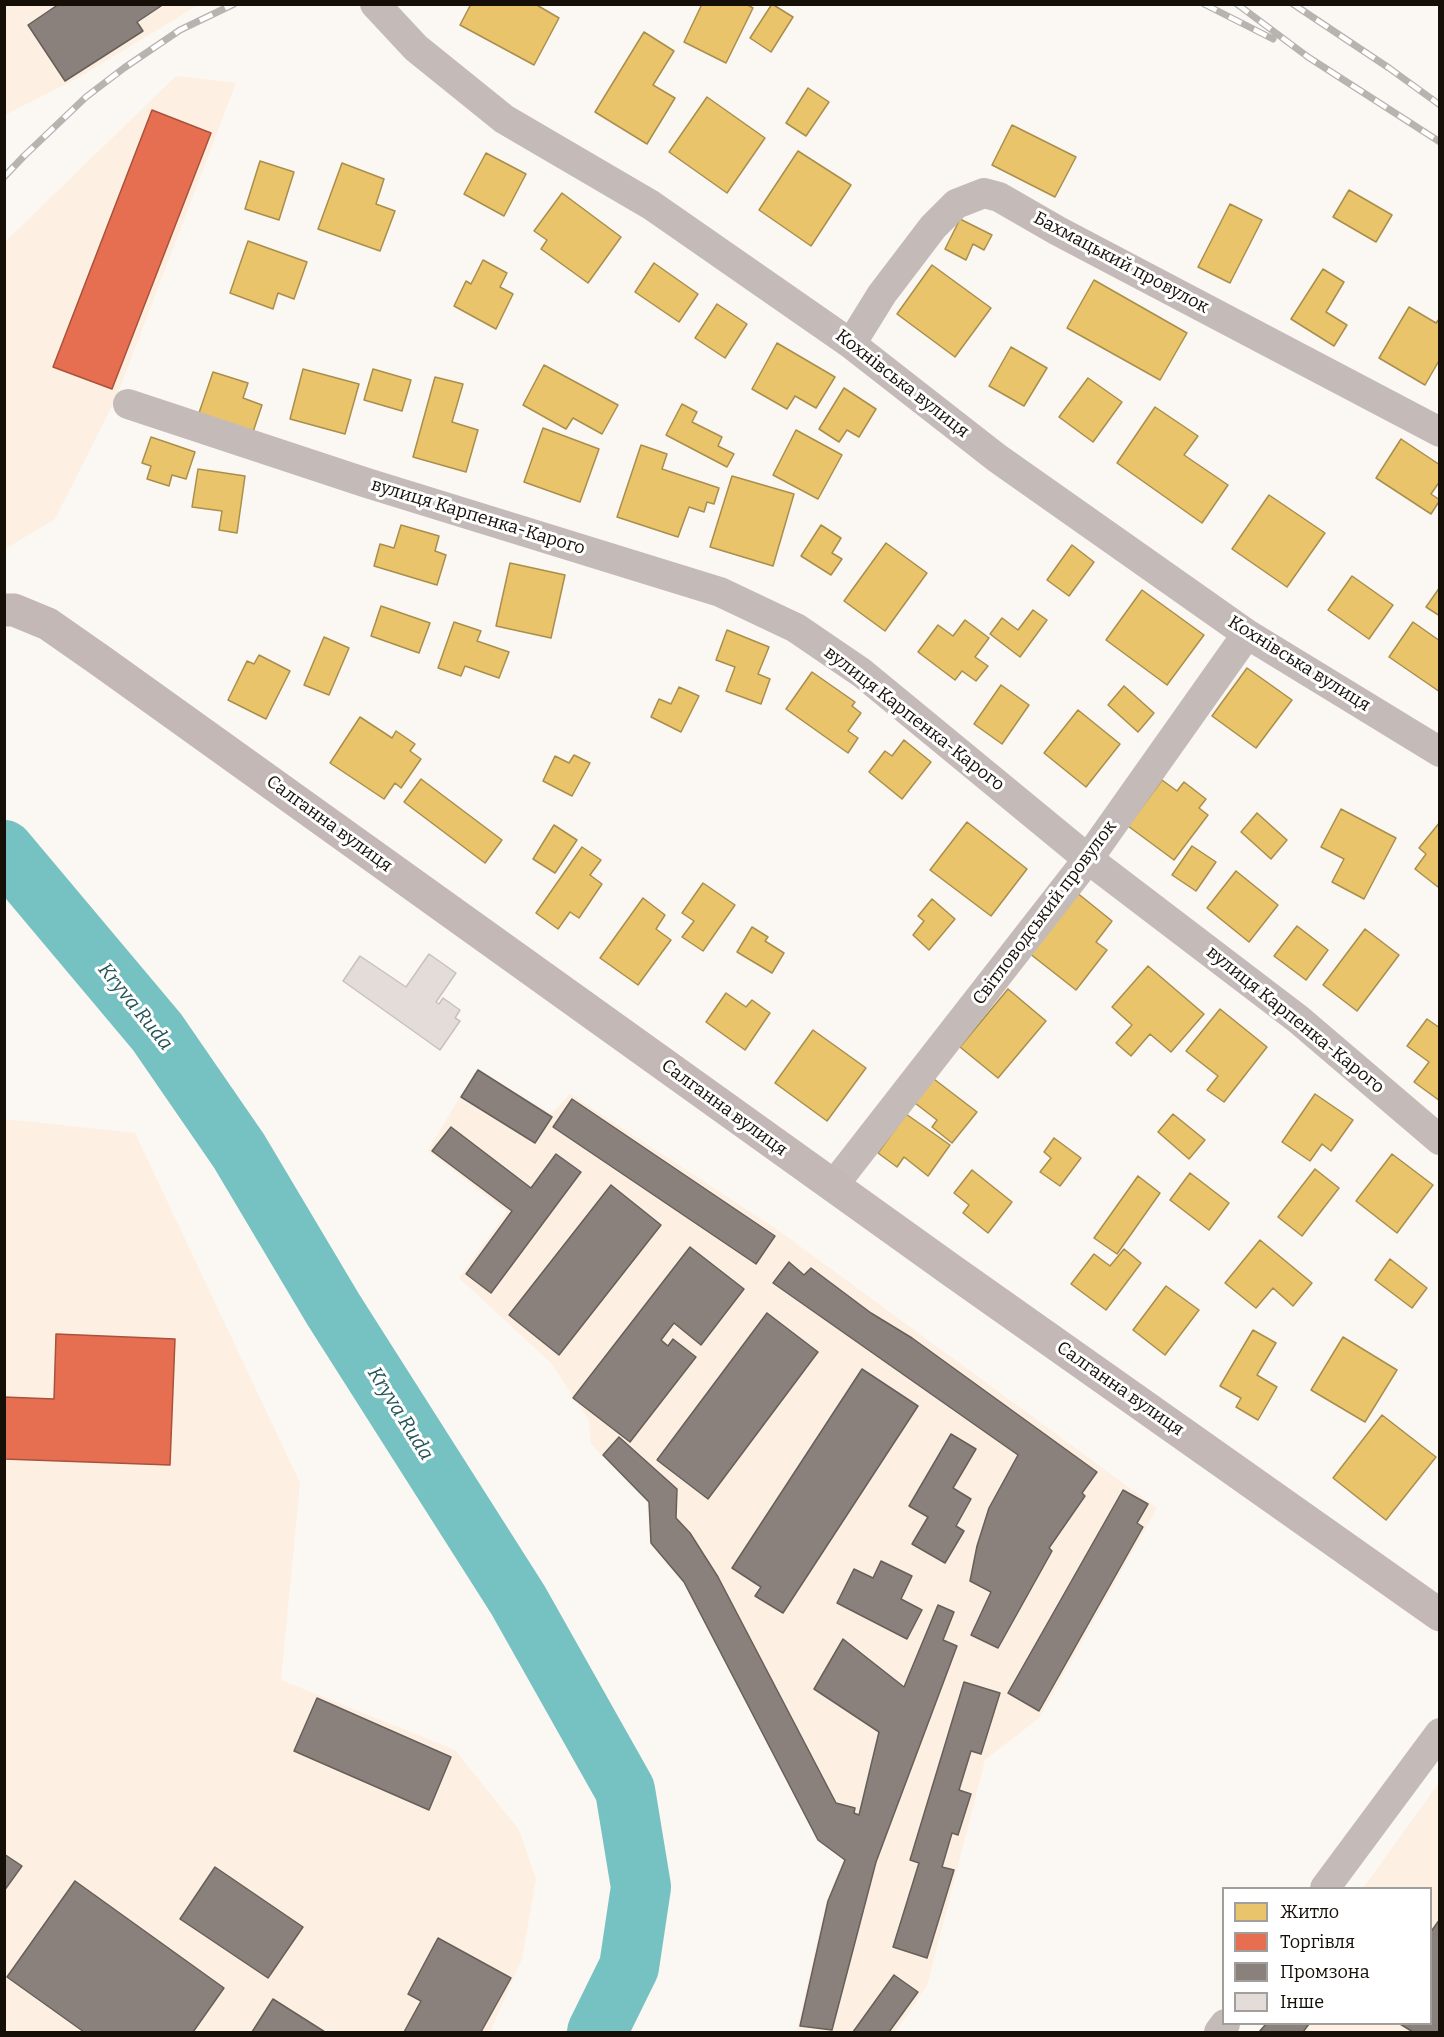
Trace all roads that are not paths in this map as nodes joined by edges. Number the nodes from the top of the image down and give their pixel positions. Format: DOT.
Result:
graph roads {
  1 [pos="375,4"];
  2 [pos="851,344"];
  3 [pos="128,404"];
  4 [pos="1440,432"];
  5 [pos="4,609"];
  6 [pos="1247,634"];
  7 [pos="1440,752"];
  8 [pos="1088,859"];
  9 [pos="1440,1140"];
  10 [pos="833,1186"];
  11 [pos="1440,1616"];
  12 [pos="1440,1733"];
  13 [pos="1326,1887"];
  1 -- 2 [label="street, Кохнівська вулиця"];
  2 -- 4 [label="street, Бахмацький провулок"];
  2 -- 6 [label="street, Кохнівська вулиця"];
  3 -- 8 [label="street, вулиця Карпенка-Карого"];
  5 -- 10 [label="street, Салганна вулиця"];
  6 -- 7 [label="street, Кохнівська вулиця"];
  6 -- 8 [label="street, Світловодський провулок"];
  8 -- 9 [label="street, вулиця Карпенка-Карого"];
  8 -- 10 [label="street, Світловодський провулок"];
  10 -- 11 [label="street, Салганна вулиця"];
  12 -- 13 [label="street"];
}
